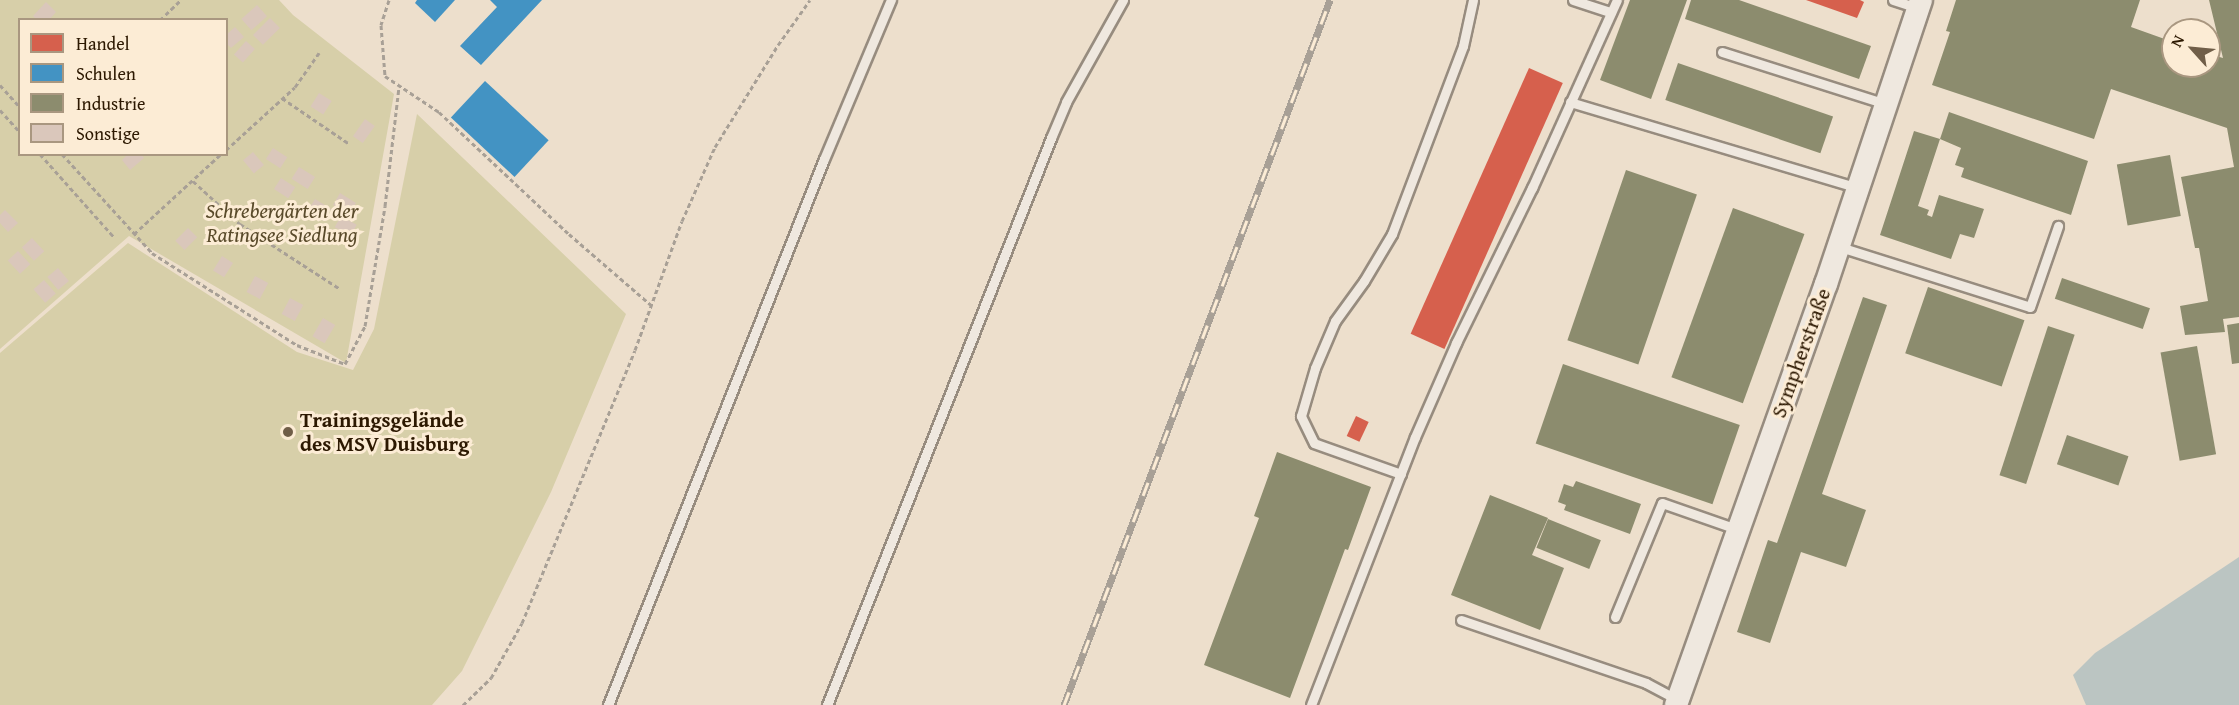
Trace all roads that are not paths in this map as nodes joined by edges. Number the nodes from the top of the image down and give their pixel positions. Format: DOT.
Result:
graph roads {
  1 [pos="891,0"];
  2 [pos="1123,0"];
  3 [pos="1473,0"];
  4 [pos="1573,0"];
  5 [pos="1617,0"];
  6 [pos="1893,0"];
  7 [pos="1919,4"];
  8 [pos="1611,12"];
  9 [pos="1722,52"];
  10 [pos="1570,102"];
  11 [pos="1886,104"];
  12 [pos="1858,188"];
  13 [pos="2058,226"];
  14 [pos="1839,246"];
  15 [pos="1401,474"];
  16 [pos="1739,530"];
  17 [pos="1615,617"];
  18 [pos="1461,620"];
  19 [pos="1677,702"];
  20 [pos="608,705"];
  21 [pos="827,705"];
  22 [pos="1311,705"];
  1 -- 20 [label="lane"];
  2 -- 21 [label="lane"];
  3 -- 15 [label="lane"];
  4 -- 8 [label="lane"];
  5 -- 8 [label="lane"];
  6 -- 7 [label="lane"];
  7 -- 11 [label="street, Sympherstraße"];
  8 -- 10 [label="lane"];
  9 -- 11 [label="lane"];
  10 -- 12 [label="lane"];
  10 -- 15 [label="lane"];
  11 -- 12 [label="street, Sympherstraße"];
  12 -- 14 [label="street, Sympherstraße"];
  13 -- 14 [label="lane"];
  14 -- 16 [label="street, Sympherstraße"];
  15 -- 22 [label="lane"];
  16 -- 17 [label="lane"];
  16 -- 19 [label="street, Sympherstraße"];
  18 -- 19 [label="lane"];
}
